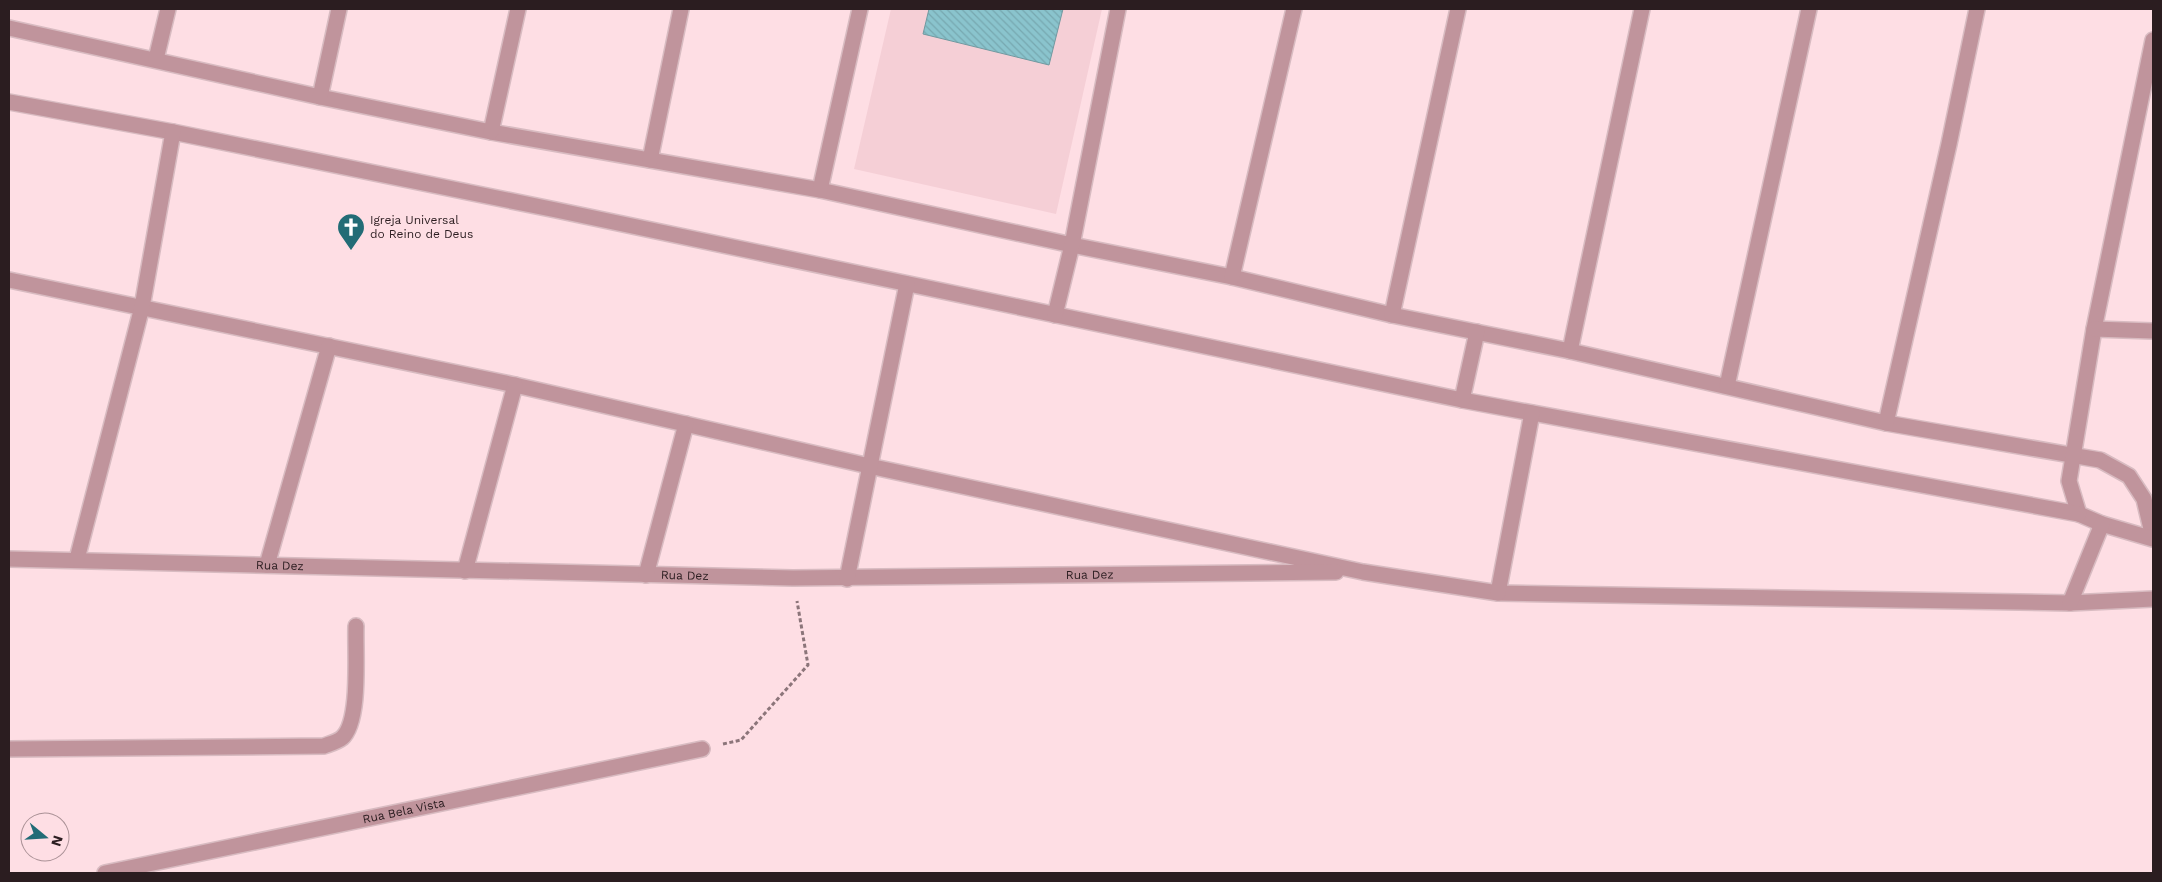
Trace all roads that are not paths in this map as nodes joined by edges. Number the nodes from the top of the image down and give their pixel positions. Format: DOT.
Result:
graph roads {
  1 [pos="168,9"];
  2 [pos="339,9"];
  3 [pos="518,9"];
  4 [pos="680,9"];
  5 [pos="860,9"];
  6 [pos="1118,9"];
  7 [pos="1294,9"];
  8 [pos="1458,9"];
  9 [pos="1642,9"];
  10 [pos="1809,9"];
  11 [pos="1977,9"];
  12 [pos="9,28"];
  13 [pos="2153,40"];
  14 [pos="156,59"];
  15 [pos="320,97"];
  16 [pos="9,102"];
  17 [pos="173,132"];
  18 [pos="491,132"];
  19 [pos="650,160"];
  20 [pos="820,190"];
  21 [pos="1072,245"];
  22 [pos="1232,277"];
  23 [pos="9,280"];
  24 [pos="907,284"];
  25 [pos="142,307"];
  26 [pos="1054,315"];
  27 [pos="1392,315"];
  28 [pos="2094,329"];
  29 [pos="2153,331"];
  30 [pos="1477,332"];
  31 [pos="329,346"];
  32 [pos="1570,351"];
  33 [pos="515,385"];
  34 [pos="1727,386"];
  35 [pos="1462,400"];
  36 [pos="1532,413"];
  37 [pos="1886,423"];
  38 [pos="686,424"];
  39 [pos="2074,456"];
  40 [pos="869,466"];
  41 [pos="2079,514"];
  42 [pos="2102,524"];
  43 [pos="2153,538"];
  44 [pos="9,559"];
  45 [pos="77,559"];
  46 [pos="267,565"];
  47 [pos="465,571"];
  48 [pos="1362,572"];
  49 [pos="646,575"];
  50 [pos="847,579"];
  51 [pos="1498,593"];
  52 [pos="2153,599"];
  53 [pos="2070,603"];
  54 [pos="356,626"];
  55 [pos="702,748"];
  56 [pos="9,749"];
  57 [pos="105,873"];
  1 -- 14 [label="street"];
  2 -- 15 [label="street"];
  3 -- 18 [label="street"];
  4 -- 19 [label="street"];
  5 -- 20 [label="street"];
  6 -- 21 [label="street"];
  7 -- 22 [label="street"];
  8 -- 27 [label="street"];
  9 -- 32 [label="street"];
  10 -- 34 [label="street"];
  11 -- 37 [label="street"];
  12 -- 14 [label="street"];
  13 -- 28 [label="street"];
  14 -- 15 [label="street"];
  15 -- 18 [label="street"];
  16 -- 17 [label="street"];
  17 -- 24 [label="street"];
  17 -- 25 [label="street"];
  18 -- 19 [label="street"];
  19 -- 20 [label="street"];
  20 -- 21 [label="street"];
  21 -- 22 [label="street"];
  21 -- 26 [label="street"];
  22 -- 27 [label="street"];
  23 -- 25 [label="street"];
  24 -- 26 [label="street"];
  24 -- 40 [label="street"];
  25 -- 31 [label="street"];
  25 -- 45 [label="street"];
  26 -- 35 [label="street"];
  27 -- 30 [label="street"];
  28 -- 29 [label="street"];
  28 -- 39 [label="street"];
  30 -- 32 [label="street"];
  30 -- 35 [label="street"];
  31 -- 33 [label="street"];
  31 -- 46 [label="street"];
  32 -- 34 [label="street"];
  33 -- 38 [label="street"];
  33 -- 47 [label="street"];
  34 -- 37 [label="street"];
  35 -- 36 [label="street"];
  36 -- 41 [label="street"];
  36 -- 51 [label="street"];
  37 -- 39 [label="street"];
  38 -- 40 [label="street"];
  38 -- 49 [label="street"];
  39 -- 41 [label="street"];
  39 -- 43 [label="street"];
  40 -- 48 [label="street"];
  40 -- 50 [label="street"];
  41 -- 42 [label="street"];
  42 -- 43 [label="street"];
  42 -- 53 [label="street"];
  44 -- 45 [label="street, Rua Dez"];
  45 -- 46 [label="street, Rua Dez"];
  46 -- 47 [label="street, Rua Dez"];
  47 -- 49 [label="street, Rua Dez"];
  48 -- 50 [label="street, Rua Dez"];
  48 -- 51 [label="street"];
  49 -- 50 [label="street, Rua Dez"];
  51 -- 53 [label="street"];
  52 -- 53 [label="street"];
  54 -- 56 [label="street"];
  55 -- 57 [label="street, Rua Bela Vista"];
}
